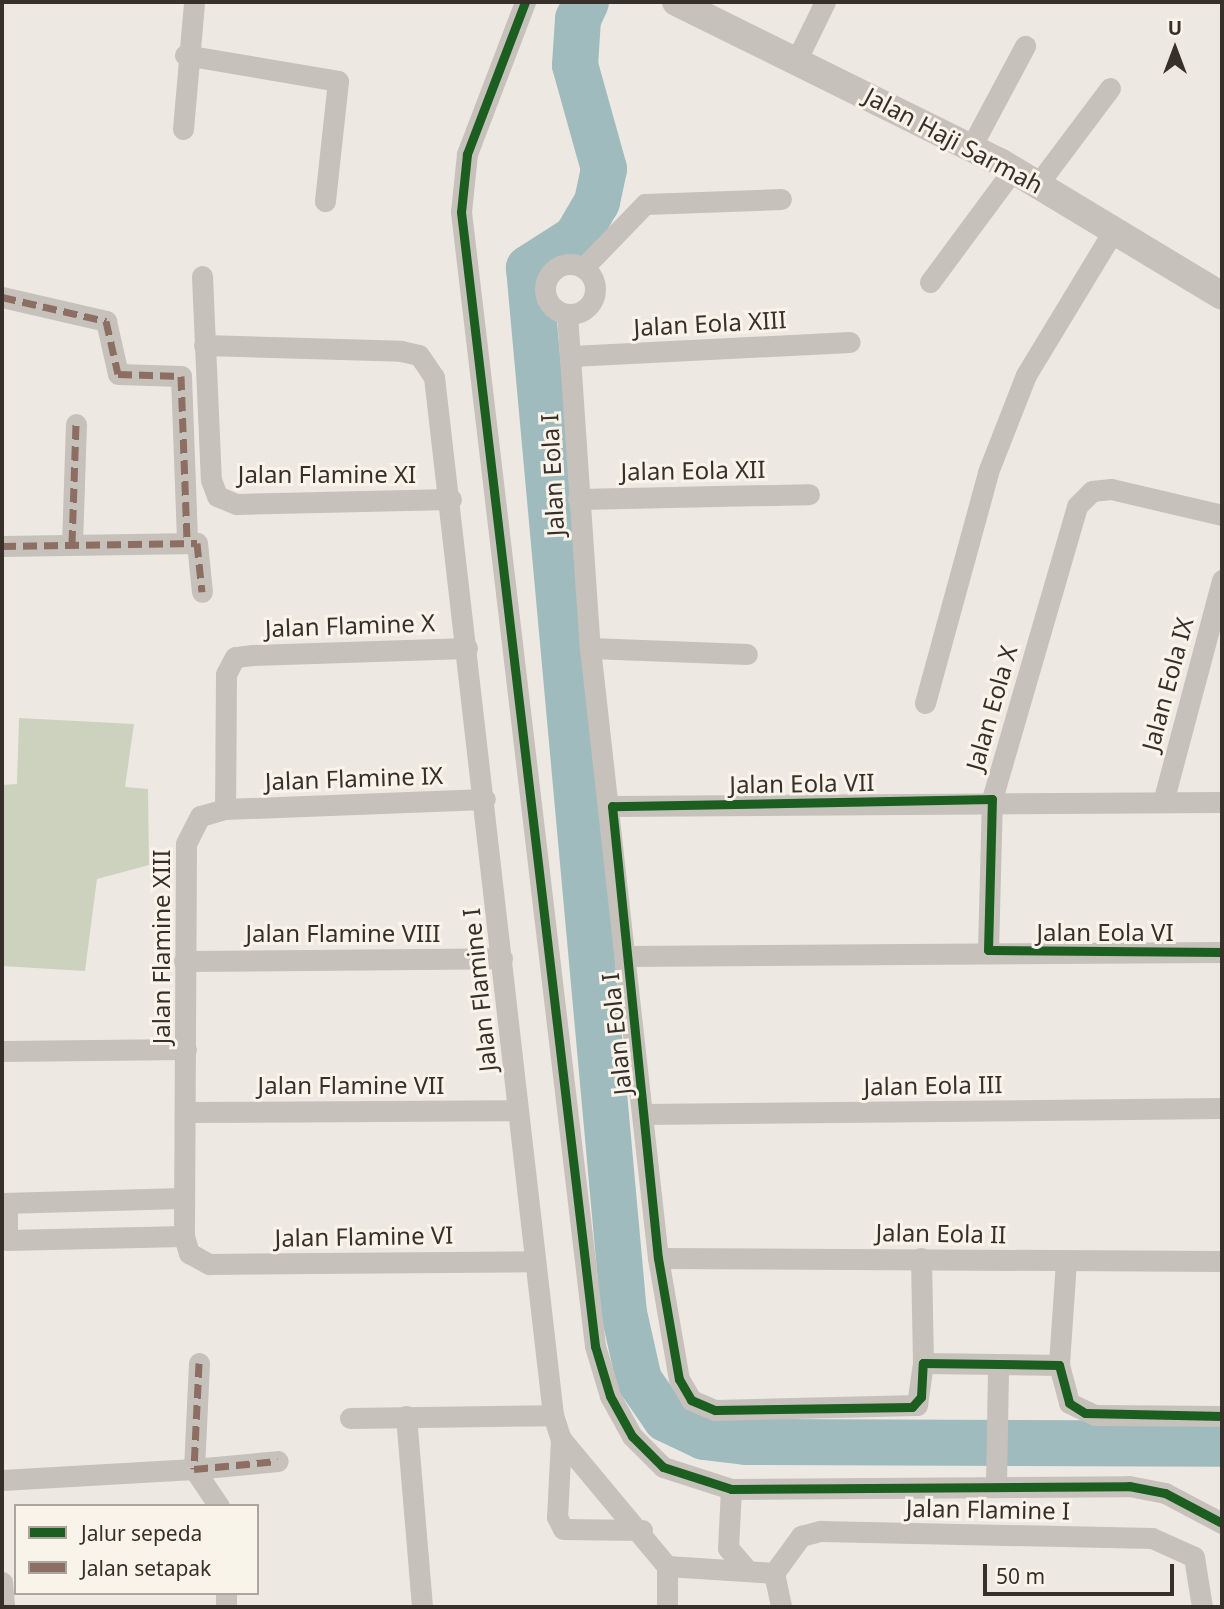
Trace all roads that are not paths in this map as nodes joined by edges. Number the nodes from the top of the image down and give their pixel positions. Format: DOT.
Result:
graph roads {
  1 [pos="194,2"];
  2 [pos="525,2"];
  3 [pos="676,2"];
  4 [pos="825,2"];
  5 [pos="1025,46"];
  6 [pos="185,55"];
  7 [pos="798,57"];
  8 [pos="1110,88"];
  9 [pos="183,129"];
  10 [pos="970,149"];
  11 [pos="1013,170"];
  12 [pos="1038,184"];
  13 [pos="781,200"];
  14 [pos="325,201"];
  15 [pos="1112,233"];
  16 [pos="584,267"];
  17 [pos="202,276"];
  18 [pos="930,282"];
  19 [pos="1222,296"];
  20 [pos="2,297"];
  21 [pos="567,314"];
  22 [pos="850,342"];
  23 [pos="204,345"];
  24 [pos="572,356"];
  25 [pos="76,424"];
  26 [pos="809,494"];
  27 [pos="450,499"];
  28 [pos="578,499"];
  29 [pos="1222,515"];
  30 [pos="187,542"];
  31 [pos="72,544"];
  32 [pos="2,546"];
  33 [pos="1222,580"];
  34 [pos="202,592"];
  35 [pos="467,648"];
  36 [pos="590,648"];
  37 [pos="747,654"];
  38 [pos="925,703"];
  39 [pos="485,799"];
  40 [pos="992,799"];
  41 [pos="1163,802"];
  42 [pos="1222,802"];
  43 [pos="612,806"];
  44 [pos="225,809"];
  45 [pos="988,950"];
  46 [pos="1222,952"];
  47 [pos="626,956"];
  48 [pos="502,958"];
  49 [pos="184,961"];
  50 [pos="186,1049"];
  51 [pos="2,1051"];
  52 [pos="1222,1108"];
  53 [pos="517,1110"];
  54 [pos="185,1112"];
  55 [pos="644,1114"];
  56 [pos="182,1198"];
  57 [pos="4,1203"];
  58 [pos="184,1236"];
  59 [pos="197,1258"];
  60 [pos="658,1258"];
  61 [pos="921,1258"];
  62 [pos="533,1261"];
  63 [pos="1066,1261"];
  64 [pos="1222,1261"];
  65 [pos="199,1363"];
  66 [pos="923,1363"];
  67 [pos="1059,1365"];
  68 [pos="998,1366"];
  69 [pos="553,1415"];
  70 [pos="406,1416"];
  71 [pos="1222,1416"];
  72 [pos="350,1418"];
  73 [pos="561,1438"];
  74 [pos="278,1461"];
  75 [pos="194,1469"];
  76 [pos="996,1477"];
  77 [pos="2,1480"];
  78 [pos="731,1489"];
  79 [pos="218,1504"];
  80 [pos="1222,1523"];
  81 [pos="642,1530"];
  82 [pos="728,1548"];
  83 [pos="667,1566"];
  84 [pos="704,1567"];
  85 [pos="746,1569"];
  86 [pos="774,1573"];
  87 [pos="2,1582"];
  88 [pos="4,1607"];
  89 [pos="422,1607"];
  90 [pos="667,1607"];
  91 [pos="781,1607"];
  92 [pos="1202,1607"];
  1 -- 6 [label="street"];
  2 -- 78 [label="street"];
  3 -- 7 [label="street, Jalan Haji Sarmah"];
  4 -- 7 [label="street"];
  5 -- 10 [label="street"];
  6 -- 9 [label="street"];
  6 -- 14 [label="street"];
  7 -- 10 [label="street, Jalan Haji Sarmah"];
  8 -- 12 [label="street"];
  10 -- 11 [label="street, Jalan Haji Sarmah"];
  11 -- 12 [label="street, Jalan Haji Sarmah"];
  11 -- 18 [label="street"];
  12 -- 15 [label="street, Jalan Haji Sarmah"];
  13 -- 16 [label="street"];
  15 -- 19 [label="street, Jalan Haji Sarmah"];
  15 -- 38 [label="street"];
  16 -- 21 [label="street"];
  16 -- 21 [label="street"];
  17 -- 23 [label="street, Jalan Flamine XI"];
  20 -- 30 [label="street"];
  21 -- 24 [label="street, Jalan Eola I"];
  22 -- 24 [label="street, Jalan Eola XIII"];
  23 -- 27 [label="street, Jalan Flamine I"];
  23 -- 27 [label="street, Jalan Flamine XI"];
  24 -- 28 [label="street, Jalan Eola I"];
  25 -- 31 [label="street"];
  26 -- 28 [label="street, Jalan Eola XII"];
  27 -- 35 [label="street, Jalan Flamine I"];
  28 -- 36 [label="street, Jalan Eola I"];
  29 -- 40 [label="street, Jalan Eola X"];
  30 -- 31 [label="street"];
  30 -- 34 [label="street"];
  31 -- 32 [label="street"];
  33 -- 41 [label="street, Jalan Eola IX"];
  35 -- 39 [label="street, Jalan Flamine I"];
  35 -- 44 [label="street, Jalan Flamine X"];
  36 -- 37 [label="street"];
  36 -- 43 [label="street, Jalan Eola I"];
  39 -- 44 [label="street, Jalan Flamine IX"];
  39 -- 48 [label="street, Jalan Flamine I"];
  40 -- 41 [label="street, Jalan Eola VII"];
  40 -- 43 [label="street, Jalan Eola VII"];
  40 -- 45 [label="street, Jalan Eola X"];
  41 -- 42 [label="street, Jalan Eola VII"];
  43 -- 47 [label="street, Jalan Eola I"];
  44 -- 49 [label="street, Jalan Flamine XIII"];
  45 -- 46 [label="street, Jalan Eola VI"];
  45 -- 47 [label="street, Jalan Eola VI"];
  47 -- 55 [label="street, Jalan Eola I"];
  48 -- 49 [label="street, Jalan Flamine VIII"];
  48 -- 53 [label="street, Jalan Flamine I"];
  49 -- 50 [label="street, Jalan Flamine XIII"];
  50 -- 51 [label="street"];
  50 -- 54 [label="street, Jalan Flamine XIII"];
  52 -- 55 [label="street, Jalan Eola III"];
  53 -- 54 [label="street, Jalan Flamine VII"];
  53 -- 62 [label="street, Jalan Flamine I"];
  54 -- 56 [label="street, Jalan Flamine XIII"];
  55 -- 60 [label="street, Jalan Eola I"];
  56 -- 57 [label="street"];
  56 -- 58 [label="street, Jalan Flamine XIII"];
  57 -- 58 [label="street"];
  58 -- 59 [label="street, Jalan Flamine XIII"];
  59 -- 62 [label="street, Jalan Flamine VI"];
  60 -- 61 [label="street, Jalan Eola II"];
  60 -- 66 [label="street, Jalan Eola I"];
  61 -- 63 [label="street, Jalan Eola II"];
  61 -- 66 [label="street"];
  62 -- 69 [label="street, Jalan Flamine I"];
  63 -- 64 [label="street, Jalan Eola II"];
  63 -- 67 [label="street"];
  65 -- 75 [label="street"];
  66 -- 68 [label="street"];
  67 -- 68 [label="street"];
  67 -- 71 [label="street"];
  68 -- 76 [label="street"];
  69 -- 70 [label="street"];
  69 -- 73 [label="street, Jalan Flamine I"];
  70 -- 72 [label="street"];
  70 -- 89 [label="street"];
  73 -- 81 [label="street, Jalan Flamine I"];
  73 -- 81 [label="street"];
  74 -- 75 [label="street"];
  75 -- 77 [label="street"];
  75 -- 79 [label="street"];
  76 -- 78 [label="street"];
  76 -- 80 [label="street"];
  78 -- 82 [label="street"];
  81 -- 83 [label="street, Jalan Flamine I"];
  82 -- 84 [label="street"];
  82 -- 85 [label="street"];
  83 -- 84 [label="street"];
  83 -- 90 [label="street"];
  84 -- 85 [label="street"];
  85 -- 86 [label="street"];
  86 -- 91 [label="street"];
  86 -- 92 [label="street, Jalan Flamine I"];
  87 -- 88 [label="street"];
}
